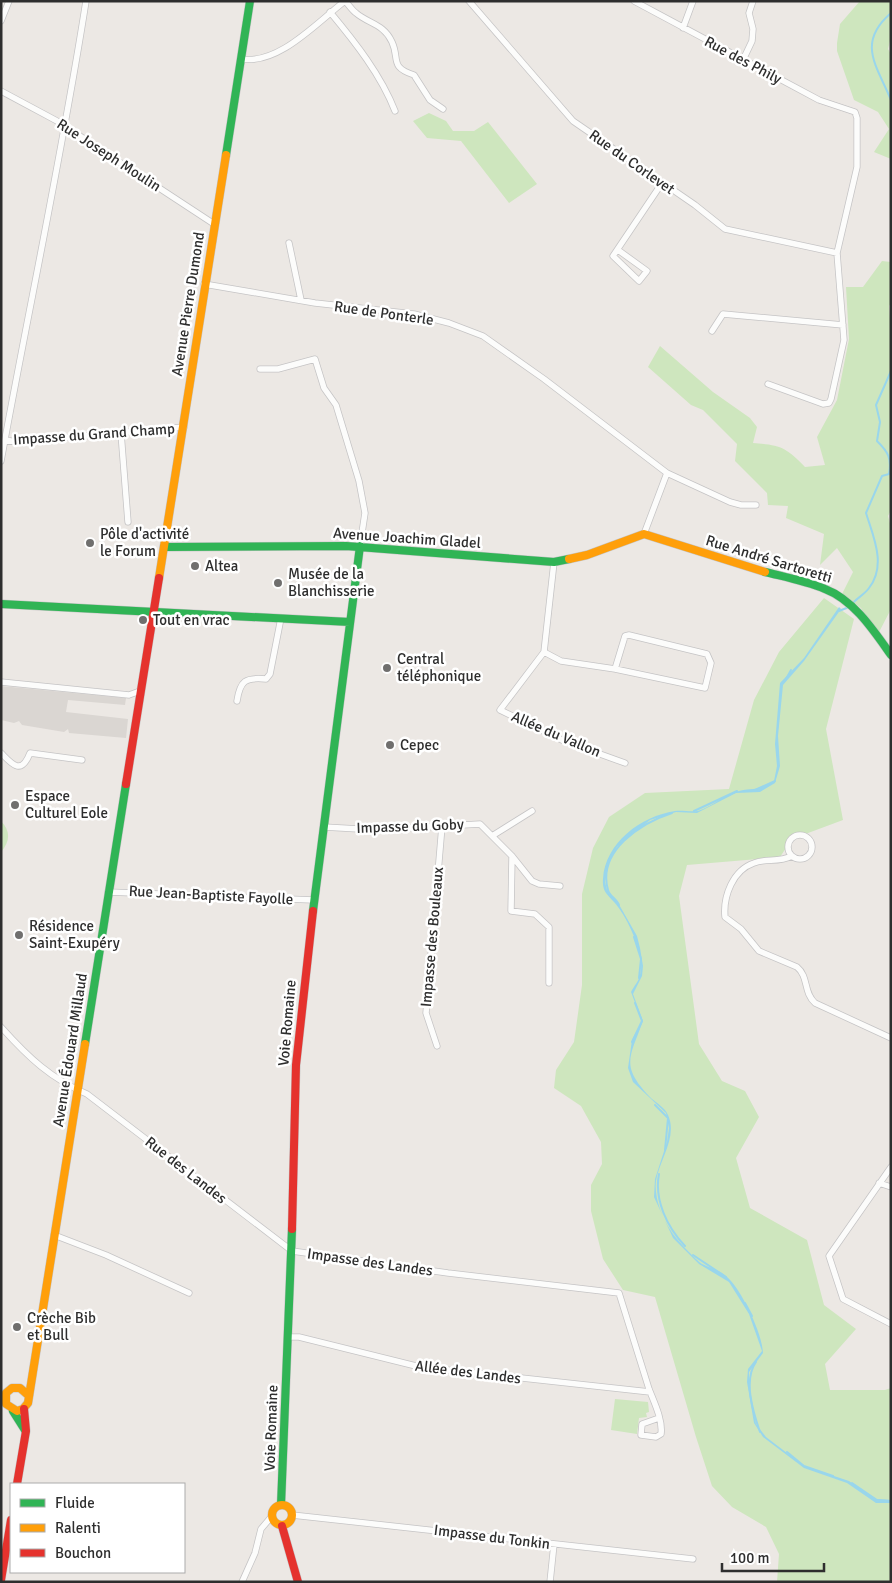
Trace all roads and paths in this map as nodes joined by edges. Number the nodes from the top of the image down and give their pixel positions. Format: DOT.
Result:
graph roads {
  1 [pos="9,1"];
  2 [pos="86,1"];
  3 [pos="250,1"];
  4 [pos="345,1"];
  5 [pos="470,1"];
  6 [pos="634,1"];
  7 [pos="693,1"];
  8 [pos="753,1"];
  9 [pos="330,12"];
  10 [pos="1,21"];
  11 [pos="683,28"];
  12 [pos="241,59"];
  13 [pos="743,60"];
  14 [pos="1,91"];
  15 [pos="443,109"];
  16 [pos="395,111"];
  17 [pos="65,127"];
  18 [pos="662,183"];
  19 [pos="214,224"];
  20 [pos="289,244"];
  21 [pos="618,250"];
  22 [pos="837,253"];
  23 [pos="204,284"];
  24 [pos="301,300"];
  25 [pos="843,325"];
  26 [pos="712,331"];
  27 [pos="260,369"];
  28 [pos="768,384"];
  29 [pos="184,427"];
  30 [pos="121,433"];
  31 [pos="5,440"];
  32 [pos="1,460"];
  33 [pos="667,473"];
  34 [pos="756,505"];
  35 [pos="128,522"];
  36 [pos="644,534"];
  37 [pos="360,546"];
  38 [pos="164,547"];
  39 [pos="554,562"];
  40 [pos="1,604"];
  41 [pos="154,611"];
  42 [pos="281,618"];
  43 [pos="350,622"];
  44 [pos="544,652"];
  45 [pos="891,655"];
  46 [pos="615,669"];
  47 [pos="1,682"];
  48 [pos="140,691"];
  49 [pos="129,695"];
  50 [pos="237,702"];
  51 [pos="138,705"];
  52 [pos="1,753"];
  53 [pos="82,760"];
  54 [pos="625,763"];
  55 [pos="532,811"];
  56 [pos="442,826"];
  57 [pos="324,827"];
  58 [pos="492,836"];
  59 [pos="512,856"];
  60 [pos="792,856"];
  61 [pos="560,886"];
  62 [pos="108,892"];
  63 [pos="314,900"];
  64 [pos="549,983"];
  65 [pos="1,1027"];
  66 [pos="891,1038"];
  67 [pos="437,1046"];
  68 [pos="78,1091"];
  69 [pos="891,1167"];
  70 [pos="879,1183"];
  71 [pos="891,1187"];
  72 [pos="54,1235"];
  73 [pos="292,1251"];
  74 [pos="189,1293"];
  75 [pos="891,1324"];
  76 [pos="289,1337"];
  77 [pos="32,1375"];
  78 [pos="20,1388"];
  79 [pos="5,1389"];
  80 [pos="650,1392"];
  81 [pos="28,1395"];
  82 [pos="3,1399"];
  83 [pos="24,1409"];
  84 [pos="12,1410"];
  85 [pos="659,1418"];
  86 [pos="26,1431"];
  87 [pos="17,1483"];
  88 [pos="281,1505"];
  89 [pos="292,1514"];
  90 [pos="272,1516"];
  91 [pos="10,1526"];
  92 [pos="282,1526"];
  93 [pos="554,1544"];
  94 [pos="692,1559"];
  95 [pos="1,1580"];
  96 [pos="242,1582"];
  97 [pos="298,1582"];
  98 [pos="550,1582"];
  1 -- 10 [label="street"];
  2 -- 17 [label="street"];
  3 -- 12 [label="street, Avenue Pierre Dumond"];
  4 -- 9 [label="street"];
  4 -- 15 [label="street"];
  5 -- 18 [label="street, Rue du Corlevet"];
  6 -- 11 [label="street, Rue des Phily"];
  7 -- 11 [label="street"];
  8 -- 13 [label="street"];
  9 -- 12 [label="street"];
  9 -- 16 [label="street"];
  11 -- 13 [label="street, Rue des Phily"];
  12 -- 19 [label="street, Avenue Pierre Dumond"];
  13 -- 22 [label="street, Rue des Phily"];
  14 -- 17 [label="street, Rue Joseph Moulin"];
  17 -- 19 [label="street, Rue Joseph Moulin"];
  17 -- 31 [label="street"];
  18 -- 21 [label="street"];
  18 -- 22 [label="street, Rue du Corlevet"];
  19 -- 23 [label="street, Avenue Pierre Dumond"];
  20 -- 24 [label="street"];
  21 -- 21 [label="street"];
  22 -- 25 [label="street"];
  23 -- 24 [label="street, Rue de Ponterle"];
  23 -- 29 [label="street, Avenue Pierre Dumond"];
  24 -- 33 [label="street, Rue de Ponterle"];
  25 -- 26 [label="street"];
  25 -- 28 [label="street"];
  27 -- 37 [label="street"];
  29 -- 30 [label="street, Impasse du Grand Champ"];
  29 -- 38 [label="street, Avenue Pierre Dumond"];
  30 -- 31 [label="street, Impasse du Grand Champ"];
  30 -- 35 [label="street"];
  31 -- 32 [label="street"];
  33 -- 34 [label="street, Rue de Ponterle"];
  33 -- 36 [label="street"];
  36 -- 39 [label="street, Avenue Joachim Gladel"];
  36 -- 45 [label="street, Rue André Sartoretti"];
  37 -- 38 [label="street, Avenue Joachim Gladel"];
  37 -- 39 [label="street, Avenue Joachim Gladel"];
  37 -- 43 [label="street, Voie Romaine"];
  38 -- 41 [label="street, Avenue Pierre Dumond"];
  39 -- 44 [label="street"];
  40 -- 41 [label="street"];
  41 -- 42 [label="street"];
  41 -- 48 [label="street, Avenue Édouard Millaud"];
  42 -- 43 [label="street"];
  42 -- 50 [label="street"];
  43 -- 57 [label="street, Voie Romaine"];
  44 -- 46 [label="street"];
  44 -- 54 [label="street, Allée du Vallon"];
  46 -- 46 [label="street"];
  47 -- 49 [label="street"];
  48 -- 49 [label="street"];
  48 -- 51 [label="street, Avenue Édouard Millaud"];
  49 -- 51 [label="street"];
  51 -- 62 [label="street, Avenue Édouard Millaud"];
  52 -- 53 [label="street"];
  55 -- 58 [label="street"];
  56 -- 57 [label="street, Impasse du Goby"];
  56 -- 58 [label="street, Impasse du Goby"];
  56 -- 67 [label="street, Impasse des Bouleaux"];
  57 -- 63 [label="street, Voie Romaine"];
  58 -- 59 [label="street, Impasse du Goby"];
  59 -- 61 [label="street, Impasse du Goby"];
  59 -- 64 [label="street"];
  60 -- 60 [label="street"];
  60 -- 66 [label="street"];
  62 -- 63 [label="street, Rue Jean-Baptiste Fayolle"];
  62 -- 68 [label="street, Avenue Édouard Millaud"];
  63 -- 73 [label="street, Voie Romaine"];
  65 -- 68 [label="street, Rue des Landes"];
  68 -- 72 [label="street, Avenue Édouard Millaud"];
  68 -- 73 [label="street, Rue des Landes"];
  69 -- 70 [label="street"];
  70 -- 71 [label="street"];
  70 -- 75 [label="street"];
  72 -- 74 [label="street"];
  72 -- 77 [label="street, Avenue Édouard Millaud"];
  73 -- 76 [label="street, Voie Romaine"];
  73 -- 80 [label="street, Impasse des Landes"];
  76 -- 80 [label="street, Allée des Landes"];
  76 -- 88 [label="street, Voie Romaine"];
  77 -- 78 [label="street"];
  77 -- 81 [label="street, Avenue Édouard Millaud"];
  78 -- 79 [label="street"];
  78 -- 81 [label="street"];
  79 -- 82 [label="street"];
  80 -- 85 [label="street"];
  81 -- 83 [label="street"];
  82 -- 84 [label="street"];
  83 -- 84 [label="street"];
  83 -- 86 [label="street"];
  84 -- 86 [label="street"];
  86 -- 87 [label="street"];
  88 -- 89 [label="street"];
  88 -- 90 [label="street"];
  89 -- 92 [label="street"];
  89 -- 93 [label="street, Impasse du Tonkin"];
  90 -- 92 [label="street"];
  90 -- 96 [label="street"];
  91 -- 95 [label="street"];
  92 -- 97 [label="street"];
  93 -- 94 [label="street, Impasse du Tonkin"];
  93 -- 98 [label="street"];
}
